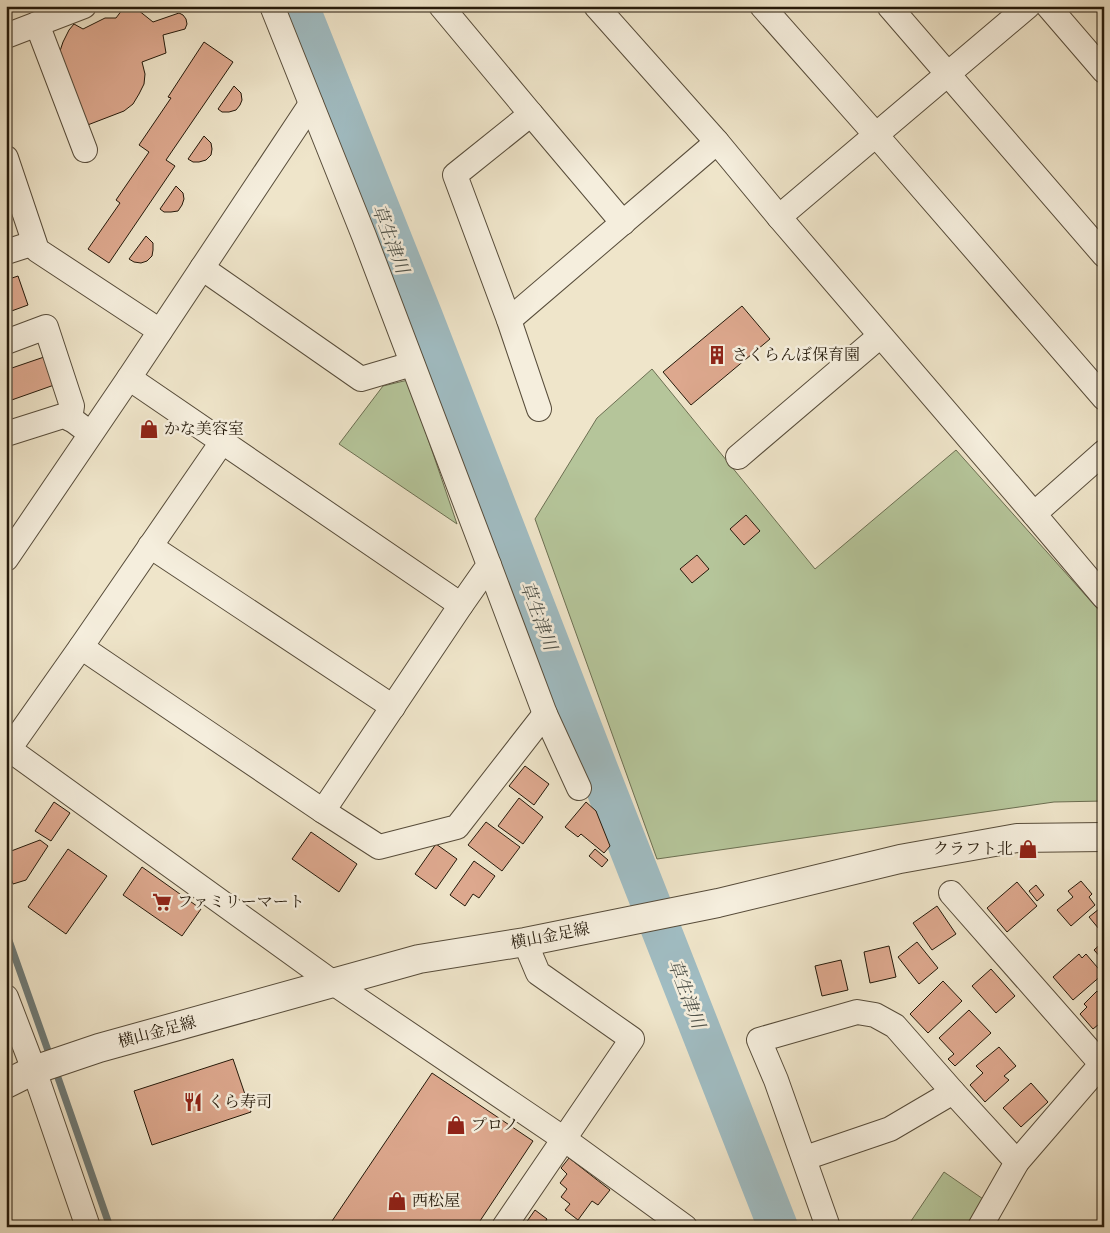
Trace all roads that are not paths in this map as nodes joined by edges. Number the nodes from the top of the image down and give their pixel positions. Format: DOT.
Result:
graph roads {
  1 [pos="84,6"];
  2 [pos="272,6"];
  3 [pos="441,6"];
  4 [pos="762,6"];
  5 [pos="889,6"];
  6 [pos="1028,6"];
  7 [pos="1048,6"];
  8 [pos="603,9"];
  9 [pos="37,24"];
  10 [pos="6,36"];
  11 [pos="1104,71"];
  12 [pos="947,74"];
  13 [pos="311,104"];
  14 [pos="531,114"];
  15 [pos="876,135"];
  16 [pos="717,142"];
  17 [pos="85,150"];
  18 [pos="6,158"];
  19 [pos="779,217"];
  20 [pos="623,223"];
  21 [pos="34,243"];
  22 [pos="6,252"];
  23 [pos="1104,255"];
  24 [pos="202,268"];
  25 [pos="509,320"];
  26 [pos="160,331"];
  27 [pos="880,336"];
  28 [pos="6,342"];
  29 [pos="412,364"];
  30 [pos="128,378"];
  31 [pos="1104,398"];
  32 [pos="539,409"];
  33 [pos="70,418"];
  34 [pos="6,434"];
  35 [pos="91,434"];
  36 [pos="222,442"];
  37 [pos="1104,452"];
  38 [pos="738,457"];
  39 [pos="1034,514"];
  40 [pos="150,546"];
  41 [pos="6,559"];
  42 [pos="490,565"];
  43 [pos="1104,597"];
  44 [pos="461,606"];
  45 [pos="80,648"];
  46 [pos="393,706"];
  47 [pos="544,714"];
  48 [pos="8,748"];
  49 [pos="579,788"];
  50 [pos="323,811"];
  51 [pos="1104,837"];
  52 [pos="952,894"];
  53 [pos="525,942"];
  54 [pos="332,982"];
  55 [pos="6,997"];
  56 [pos="1103,1064"];
  57 [pos="36,1069"];
  58 [pos="6,1084"];
  59 [pos="953,1092"];
  60 [pos="564,1140"];
  61 [pos="805,1158"];
  62 [pos="1017,1162"];
  63 [pos="88,1227"];
  64 [pos="504,1227"];
  65 [pos="685,1227"];
  66 [pos="828,1227"];
  67 [pos="980,1227"];
  1 -- 9 [label="street"];
  2 -- 13 [label="street"];
  3 -- 14 [label="street"];
  4 -- 15 [label="street"];
  5 -- 12 [label="street"];
  6 -- 12 [label="street"];
  7 -- 11 [label="street"];
  8 -- 16 [label="street"];
  9 -- 10 [label="street"];
  9 -- 17 [label="street"];
  12 -- 15 [label="street"];
  12 -- 23 [label="street"];
  13 -- 24 [label="street"];
  13 -- 29 [label="street"];
  14 -- 20 [label="street"];
  14 -- 25 [label="street"];
  15 -- 19 [label="street"];
  15 -- 31 [label="street"];
  16 -- 19 [label="street"];
  16 -- 20 [label="street"];
  18 -- 21 [label="street"];
  19 -- 27 [label="street"];
  20 -- 25 [label="street"];
  21 -- 22 [label="street"];
  21 -- 26 [label="street"];
  24 -- 26 [label="street"];
  24 -- 29 [label="street"];
  25 -- 32 [label="street"];
  26 -- 30 [label="street"];
  27 -- 38 [label="street"];
  27 -- 39 [label="street"];
  28 -- 33 [label="street"];
  29 -- 42 [label="street"];
  30 -- 35 [label="street"];
  30 -- 36 [label="street"];
  33 -- 34 [label="street"];
  33 -- 35 [label="street"];
  35 -- 41 [label="street"];
  36 -- 40 [label="street"];
  36 -- 44 [label="street"];
  37 -- 39 [label="street"];
  39 -- 43 [label="street"];
  40 -- 45 [label="street"];
  40 -- 46 [label="street"];
  42 -- 44 [label="street"];
  42 -- 47 [label="street"];
  44 -- 46 [label="street"];
  45 -- 48 [label="street"];
  45 -- 50 [label="street"];
  46 -- 50 [label="street"];
  47 -- 49 [label="street"];
  47 -- 50 [label="street"];
  48 -- 54 [label="street"];
  51 -- 53 [label="street, 横山金足線"];
  52 -- 56 [label="street"];
  53 -- 54 [label="street, 横山金足線"];
  53 -- 60 [label="street"];
  54 -- 57 [label="street, 横山金足線"];
  54 -- 60 [label="street"];
  55 -- 57 [label="street"];
  56 -- 62 [label="street"];
  57 -- 58 [label="street, 横山金足線"];
  57 -- 63 [label="street"];
  59 -- 61 [label="street"];
  59 -- 61 [label="street"];
  59 -- 62 [label="street"];
  60 -- 64 [label="street"];
  60 -- 65 [label="street"];
  61 -- 66 [label="street"];
  62 -- 67 [label="street"];
}
